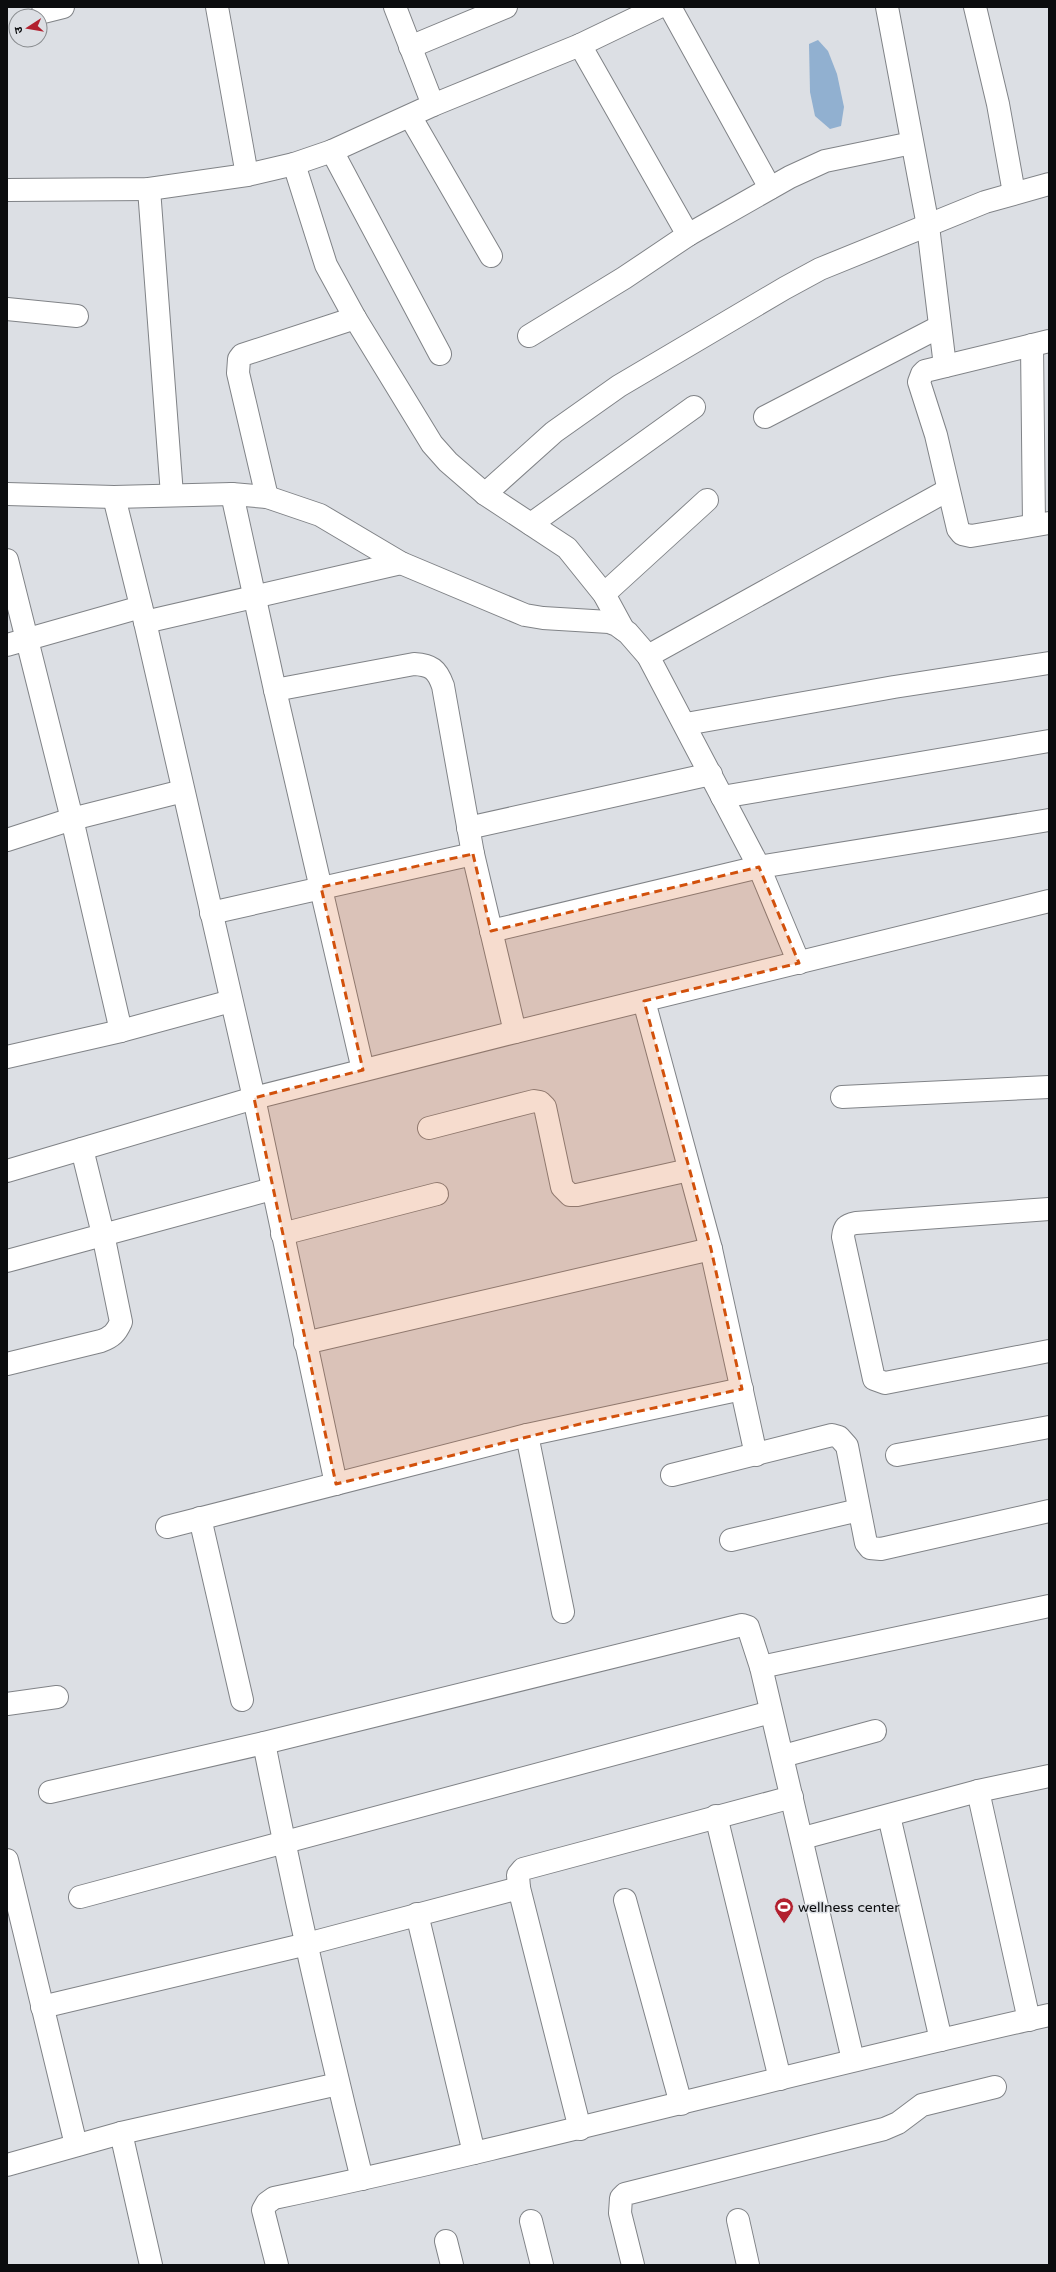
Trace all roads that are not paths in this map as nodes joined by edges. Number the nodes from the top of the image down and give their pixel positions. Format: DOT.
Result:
graph roads {
  1 [pos="217,7"];
  2 [pos="395,7"];
  3 [pos="506,7"];
  4 [pos="659,7"];
  5 [pos="670,7"];
  6 [pos="887,7"];
  7 [pos="975,7"];
  8 [pos="580,45"];
  9 [pos="410,47"];
  10 [pos="433,105"];
  11 [pos="410,116"];
  12 [pos="912,143"];
  13 [pos="332,151"];
  14 [pos="294,164"];
  15 [pos="247,175"];
  16 [pos="1049,184"];
  17 [pos="770,188"];
  18 [pos="149,189"];
  19 [pos="7,190"];
  20 [pos="1014,193"];
  21 [pos="928,226"];
  22 [pos="688,235"];
  23 [pos="491,256"];
  24 [pos="7,309"];
  25 [pos="77,316"];
  26 [pos="355,318"];
  27 [pos="939,327"];
  28 [pos="529,336"];
  29 [pos="1041,343"];
  30 [pos="440,354"];
  31 [pos="945,366"];
  32 [pos="694,407"];
  33 [pos="765,417"];
  34 [pos="948,490"];
  35 [pos="7,494"];
  36 [pos="232,494"];
  37 [pos="485,494"];
  38 [pos="172,495"];
  39 [pos="114,497"];
  40 [pos="267,498"];
  41 [pos="707,500"];
  42 [pos="531,524"];
  43 [pos="1041,524"];
  44 [pos="7,560"];
  45 [pos="401,562"];
  46 [pos="604,594"];
  47 [pos="254,596"];
  48 [pos="143,615"];
  49 [pos="622,629"];
  50 [pos="17,642"];
  51 [pos="648,656"];
  52 [pos="1049,663"];
  53 [pos="275,690"];
  54 [pos="686,724"];
  55 [pos="1049,741"];
  56 [pos="711,774"];
  57 [pos="183,790"];
  58 [pos="722,797"];
  59 [pos="72,819"];
  60 [pos="1049,820"];
  61 [pos="468,828"];
  62 [pos="7,840"];
  63 [pos="473,854"];
  64 [pos="759,867"];
  65 [pos="321,887"];
  66 [pos="1049,901"];
  67 [pos="211,913"];
  68 [pos="491,932"];
  69 [pos="799,963"];
  70 [pos="231,1001"];
  71 [pos="644,1001"];
  72 [pos="121,1031"];
  73 [pos="515,1032"];
  74 [pos="7,1057"];
  75 [pos="363,1070"];
  76 [pos="1049,1087"];
  77 [pos="842,1097"];
  78 [pos="254,1098"];
  79 [pos="429,1128"];
  80 [pos="82,1149"];
  81 [pos="689,1170"];
  82 [pos="7,1171"];
  83 [pos="272,1189"];
  84 [pos="437,1194"];
  85 [pos="1049,1209"];
  86 [pos="103,1234"];
  87 [pos="282,1234"];
  88 [pos="710,1249"];
  89 [pos="7,1260"];
  90 [pos="305,1343"];
  91 [pos="1049,1351"];
  92 [pos="7,1364"];
  93 [pos="742,1389"];
  94 [pos="1049,1427"];
  95 [pos="527,1435"];
  96 [pos="756,1455"];
  97 [pos="897,1455"];
  98 [pos="672,1475"];
  99 [pos="336,1484"];
  100 [pos="860,1510"];
  101 [pos="1049,1511"];
  102 [pos="200,1518"];
  103 [pos="167,1527"];
  104 [pos="731,1540"];
  105 [pos="1049,1606"];
  106 [pos="563,1612"];
  107 [pos="761,1667"];
  108 [pos="57,1697"];
  109 [pos="242,1700"];
  110 [pos="7,1704"];
  111 [pos="771,1712"];
  112 [pos="875,1731"];
  113 [pos="264,1743"];
  114 [pos="783,1756"];
  115 [pos="1049,1776"];
  116 [pos="978,1791"];
  117 [pos="50,1792"];
  118 [pos="792,1797"];
  119 [pos="716,1816"];
  120 [pos="889,1816"];
  121 [pos="802,1838"];
  122 [pos="284,1844"];
  123 [pos="7,1860"];
  124 [pos="520,1888"];
  125 [pos="80,1897"];
  126 [pos="625,1900"];
  127 [pos="417,1914"];
  128 [pos="307,1944"];
  129 [pos="42,2007"];
  130 [pos="1039,2018"];
  131 [pos="941,2040"];
  132 [pos="854,2060"];
  133 [pos="780,2079"];
  134 [pos="338,2084"];
  135 [pos="995,2087"];
  136 [pos="682,2104"];
  137 [pos="580,2129"];
  138 [pos="121,2133"];
  139 [pos="76,2145"];
  140 [pos="474,2153"];
  141 [pos="7,2165"];
  142 [pos="362,2179"];
  143 [pos="738,2220"];
  144 [pos="531,2221"];
  145 [pos="446,2242"];
  146 [pos="151,2265"];
  147 [pos="277,2265"];
  148 [pos="452,2265"];
  149 [pos="542,2265"];
  150 [pos="633,2265"];
  151 [pos="748,2265"];
  1 -- 15 [label="street"];
  2 -- 9 [label="street"];
  3 -- 9 [label="street"];
  4 -- 8 [label="street"];
  5 -- 17 [label="street"];
  6 -- 12 [label="street"];
  7 -- 20 [label="street"];
  8 -- 10 [label="street"];
  8 -- 22 [label="street"];
  9 -- 10 [label="street"];
  10 -- 11 [label="street"];
  11 -- 13 [label="street"];
  11 -- 23 [label="street"];
  12 -- 17 [label="street"];
  12 -- 21 [label="street"];
  13 -- 14 [label="street"];
  13 -- 30 [label="street"];
  14 -- 15 [label="street"];
  14 -- 26 [label="street"];
  15 -- 18 [label="street"];
  16 -- 20 [label="street"];
  17 -- 22 [label="street"];
  18 -- 19 [label="street"];
  18 -- 38 [label="street"];
  20 -- 21 [label="street"];
  21 -- 27 [label="street"];
  21 -- 37 [label="street"];
  22 -- 28 [label="street"];
  24 -- 25 [label="street"];
  26 -- 37 [label="street"];
  26 -- 40 [label="street"];
  27 -- 31 [label="street"];
  27 -- 33 [label="street"];
  29 -- 31 [label="street"];
  29 -- 43 [label="street"];
  31 -- 34 [label="street"];
  32 -- 42 [label="street"];
  34 -- 43 [label="street"];
  34 -- 51 [label="street"];
  35 -- 39 [label="street"];
  36 -- 38 [label="street"];
  36 -- 40 [label="street"];
  36 -- 47 [label="street"];
  37 -- 42 [label="street"];
  38 -- 39 [label="street"];
  39 -- 48 [label="street"];
  40 -- 45 [label="street"];
  41 -- 46 [label="street"];
  42 -- 46 [label="street"];
  44 -- 50 [label="street"];
  45 -- 47 [label="street"];
  45 -- 49 [label="street"];
  46 -- 49 [label="street"];
  47 -- 48 [label="street"];
  47 -- 53 [label="street"];
  48 -- 50 [label="street"];
  48 -- 57 [label="street"];
  49 -- 51 [label="street"];
  50 -- 59 [label="street"];
  51 -- 54 [label="street"];
  52 -- 54 [label="street"];
  53 -- 61 [label="street"];
  53 -- 65 [label="street"];
  54 -- 56 [label="street"];
  55 -- 58 [label="street"];
  56 -- 58 [label="street"];
  56 -- 61 [label="street"];
  57 -- 59 [label="street"];
  57 -- 67 [label="street"];
  58 -- 64 [label="street"];
  59 -- 62 [label="street"];
  59 -- 72 [label="street"];
  60 -- 64 [label="street"];
  61 -- 63 [label="street"];
  63 -- 65 [label="street"];
  63 -- 68 [label="street"];
  64 -- 68 [label="street"];
  64 -- 69 [label="street"];
  65 -- 67 [label="street"];
  65 -- 75 [label="street"];
  66 -- 69 [label="street"];
  67 -- 70 [label="street"];
  68 -- 73 [label="street"];
  69 -- 71 [label="street"];
  70 -- 72 [label="street"];
  70 -- 78 [label="street"];
  71 -- 73 [label="street"];
  71 -- 81 [label="street"];
  72 -- 74 [label="street"];
  73 -- 75 [label="street"];
  75 -- 78 [label="street"];
  76 -- 77 [label="street"];
  78 -- 80 [label="street"];
  78 -- 83 [label="street"];
  79 -- 81 [label="street"];
  80 -- 82 [label="street"];
  80 -- 86 [label="street"];
  81 -- 88 [label="street"];
  83 -- 86 [label="street"];
  83 -- 87 [label="street"];
  84 -- 87 [label="street"];
  85 -- 91 [label="street"];
  86 -- 89 [label="street"];
  86 -- 92 [label="street"];
  87 -- 90 [label="street"];
  88 -- 90 [label="street"];
  88 -- 93 [label="street"];
  90 -- 99 [label="street"];
  93 -- 95 [label="street"];
  93 -- 96 [label="street"];
  94 -- 97 [label="street"];
  95 -- 99 [label="street"];
  95 -- 106 [label="street"];
  96 -- 98 [label="street"];
  96 -- 100 [label="street"];
  99 -- 102 [label="street"];
  100 -- 101 [label="street"];
  100 -- 104 [label="street"];
  102 -- 103 [label="street"];
  102 -- 109 [label="street"];
  105 -- 107 [label="street"];
  107 -- 111 [label="street"];
  107 -- 113 [label="street"];
  108 -- 110 [label="street"];
  111 -- 114 [label="street"];
  111 -- 122 [label="street"];
  112 -- 114 [label="street"];
  113 -- 117 [label="street"];
  113 -- 122 [label="street"];
  114 -- 118 [label="street"];
  115 -- 116 [label="street"];
  116 -- 120 [label="street"];
  116 -- 130 [label="street"];
  118 -- 119 [label="street"];
  118 -- 121 [label="street"];
  119 -- 124 [label="street"];
  119 -- 133 [label="street"];
  120 -- 121 [label="street"];
  120 -- 131 [label="street"];
  121 -- 132 [label="street"];
  122 -- 125 [label="street"];
  122 -- 128 [label="street"];
  123 -- 129 [label="street"];
  124 -- 127 [label="street"];
  124 -- 137 [label="street"];
  126 -- 136 [label="street"];
  127 -- 128 [label="street"];
  127 -- 140 [label="street"];
  128 -- 129 [label="street"];
  128 -- 134 [label="street"];
  129 -- 139 [label="street"];
  130 -- 131 [label="street"];
  131 -- 132 [label="street"];
  132 -- 133 [label="street"];
  133 -- 136 [label="street"];
  134 -- 138 [label="street"];
  134 -- 142 [label="street"];
  135 -- 150 [label="street"];
  136 -- 137 [label="street"];
  137 -- 140 [label="street"];
  138 -- 139 [label="street"];
  138 -- 146 [label="street"];
  139 -- 141 [label="street"];
  140 -- 142 [label="street"];
  142 -- 147 [label="street"];
  143 -- 151 [label="street"];
  144 -- 149 [label="street"];
  145 -- 148 [label="street"];
}
